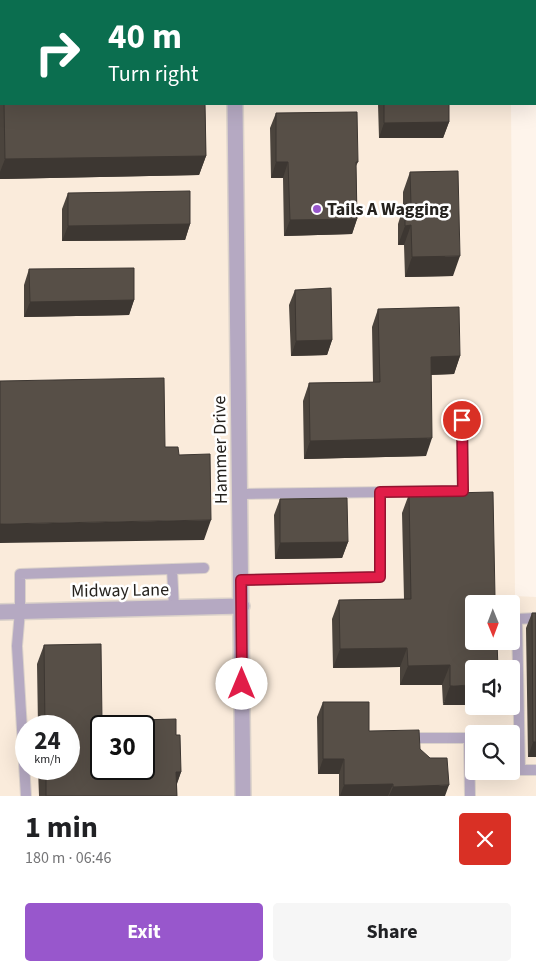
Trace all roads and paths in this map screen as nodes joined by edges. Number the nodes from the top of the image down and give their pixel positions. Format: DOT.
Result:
graph roads {
  1 [pos="235,105"];
  2 [pos="462,420"];
  3 [pos="380,492"];
  4 [pos="240,494"];
  5 [pos="172,568"];
  6 [pos="204,568"];
  7 [pos="241,580"];
  8 [pos="242,606"];
  9 [pos="174,608"];
  10 [pos="20,611"];
  11 [pos="0,612"];
  12 [pos="536,618"];
  13 [pos="411,738"];
  14 [pos="536,770"];
  15 [pos="26,796"];
  16 [pos="243,796"];
  17 [pos="470,796"];
  1 -- 4 [label="street, Hammer Drive"];
  2 -- 3 [label="lane"];
  3 -- 4 [label="lane"];
  3 -- 7 [label="lane"];
  4 -- 7 [label="street, Hammer Drive"];
  5 -- 6 [label="lane"];
  5 -- 9 [label="lane"];
  5 -- 10 [label="lane"];
  7 -- 8 [label="street, Hammer Drive"];
  8 -- 9 [label="street, Midway Lane"];
  8 -- 16 [label="street, Hammer Drive"];
  9 -- 10 [label="street, Midway Lane"];
  10 -- 11 [label="street, Midway Lane"];
  10 -- 15 [label="lane"];
  12 -- 14 [label="lane"];
  13 -- 17 [label="lane"];
}
